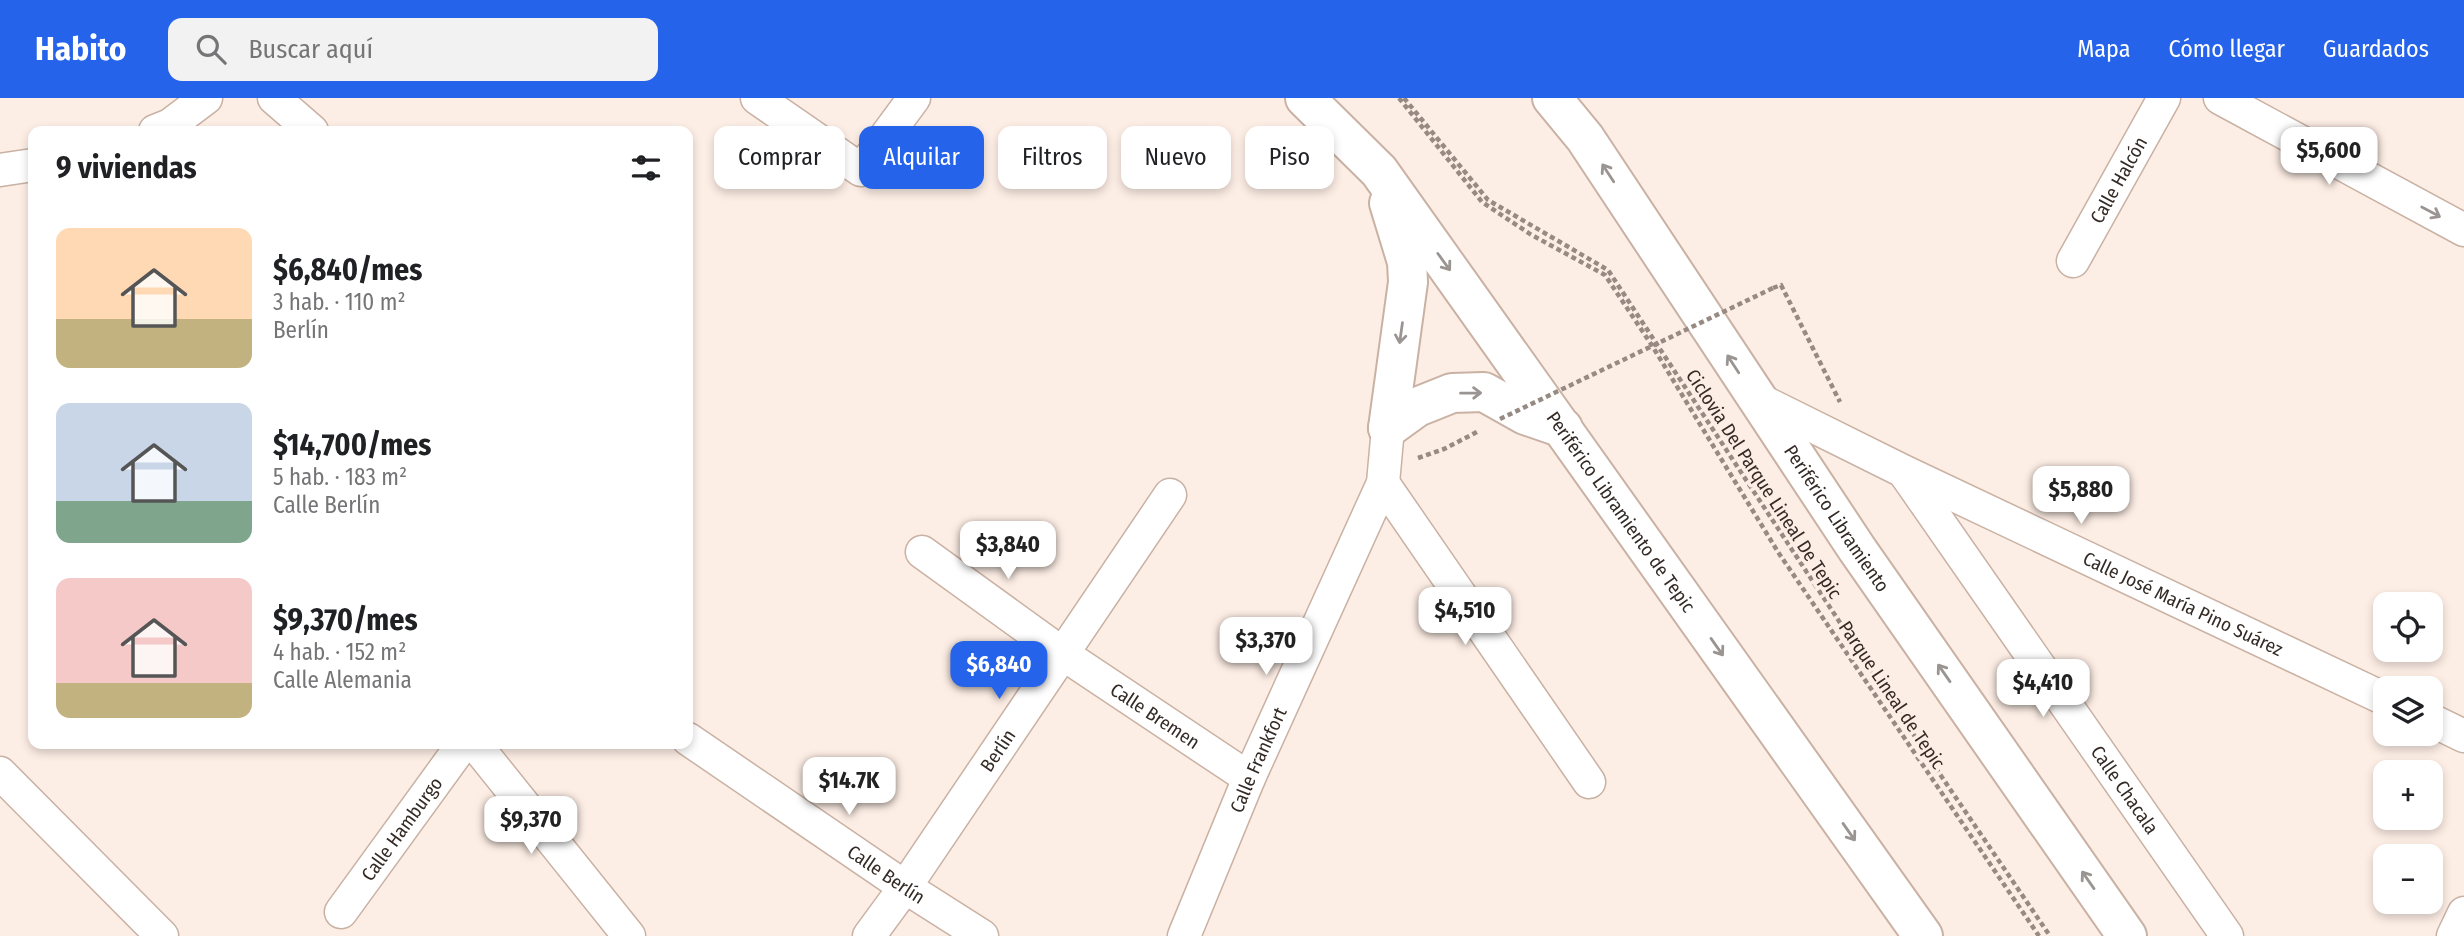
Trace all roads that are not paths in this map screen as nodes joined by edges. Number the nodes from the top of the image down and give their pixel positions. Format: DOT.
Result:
graph roads {
  1 [pos="206,98"];
  2 [pos="274,98"];
  3 [pos="757,98"];
  4 [pos="914,98"];
  5 [pos="1305,98"];
  6 [pos="1552,98"];
  7 [pos="2164,98"];
  8 [pos="2220,98"];
  9 [pos="168,126"];
  10 [pos="306,126"];
  11 [pos="28,166"];
  12 [pos="0,170"];
  13 [pos="1379,171"];
  14 [pos="2464,230"];
  15 [pos="2073,261"];
  16 [pos="1756,398"];
  17 [pos="1388,428"];
  18 [pos="1563,428"];
  19 [pos="1903,471"];
  20 [pos="1383,483"];
  21 [pos="1170,495"];
  22 [pos="922,552"];
  23 [pos="1063,654"];
  24 [pos="2373,693"];
  25 [pos="2443,726"];
  26 [pos="2464,736"];
  27 [pos="693,742"];
  28 [pos="459,749"];
  29 [pos="478,749"];
  30 [pos="0,773"];
  31 [pos="1249,778"];
  32 [pos="1589,782"];
  33 [pos="905,887"];
  34 [pos="341,912"];
  35 [pos="2464,913"];
  36 [pos="162,936"];
  37 [pos="629,936"];
  38 [pos="869,936"];
  39 [pos="982,936"];
  40 [pos="1184,936"];
  41 [pos="1923,936"];
  42 [pos="2127,936"];
  43 [pos="2227,936"];
  44 [pos="2452,936"];
  1 -- 9 [label="street"];
  2 -- 10 [label="street"];
  3 -- 4 [label="street"];
  5 -- 13 [label="highway, Periférico Libramiento de Tepic"];
  16 -- 6 [label="highway, Periférico Libramiento, one-way"];
  7 -- 15 [label="street, Calle Halcón"];
  8 -- 14 [label="street, one-way"];
  11 -- 12 [label="street"];
  13 -- 17 [label="highway, one-way"];
  13 -- 18 [label="highway, Periférico Libramiento de Tepic, one-way"];
  16 -- 19 [label="street, Calle José María Pino Suárez"];
  42 -- 16 [label="highway, Periférico Libramiento, one-way"];
  17 -- 18 [label="highway, one-way"];
  17 -- 20 [label="street, Calle Frankfort"];
  18 -- 41 [label="highway, Periférico Libramiento de Tepic, one-way"];
  19 -- 24 [label="street, Calle José María Pino Suárez"];
  19 -- 43 [label="street, Calle Chacala"];
  20 -- 31 [label="street, Calle Frankfort"];
  20 -- 32 [label="street"];
  21 -- 23 [label="street, Berlín"];
  22 -- 23 [label="street, Calle Bremen"];
  23 -- 31 [label="street, Calle Bremen"];
  23 -- 33 [label="street, Berlín"];
  25 -- 26 [label="street"];
  27 -- 33 [label="street, Calle Berlín"];
  28 -- 34 [label="street, Calle Hamburgo"];
  29 -- 37 [label="street"];
  30 -- 36 [label="street"];
  31 -- 40 [label="street, Calle Frankfort"];
  33 -- 38 [label="street, Berlín"];
  33 -- 39 [label="street, Calle Berlín"];
  35 -- 44 [label="street"];
}
